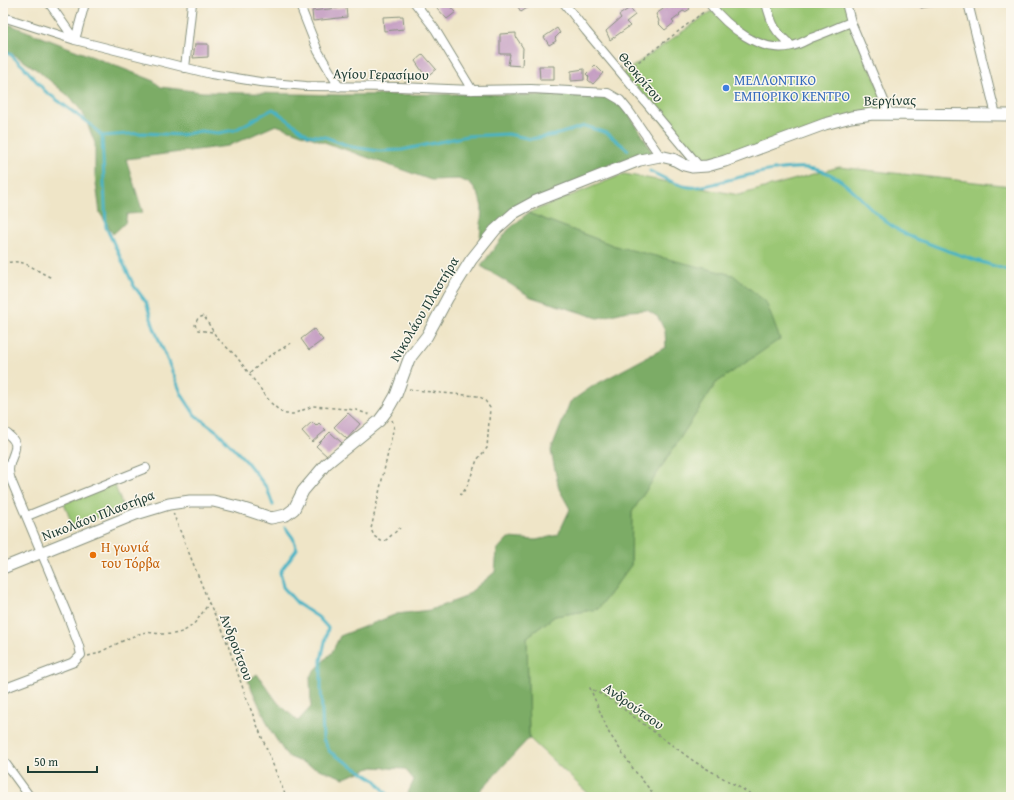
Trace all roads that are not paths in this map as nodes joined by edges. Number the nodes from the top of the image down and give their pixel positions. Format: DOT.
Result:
graph roads {
  1 [pos="49,3"];
  2 [pos="85,3"];
  3 [pos="192,3"];
  4 [pos="299,3"];
  5 [pos="415,3"];
  6 [pos="564,3"];
  7 [pos="766,3"];
  8 [pos="846,3"];
  9 [pos="968,3"];
  10 [pos="710,4"];
  11 [pos="3,17"];
  12 [pos="851,22"];
  13 [pos="75,40"];
  14 [pos="792,46"];
  15 [pos="185,68"];
  16 [pos="339,87"];
  17 [pos="472,90"];
  18 [pos="890,114"];
  19 [pos="996,115"];
  20 [pos="1011,115"];
  21 [pos="660,156"];
  22 [pos="699,166"];
  23 [pos="3,431"];
  24 [pos="146,468"];
  25 [pos="27,516"];
  26 [pos="42,552"];
  27 [pos="3,568"];
  28 [pos="3,689"];
  29 [pos="3,760"];
  30 [pos="30,797"];
  1 -- 13 [label="street"];
  2 -- 13 [label="street"];
  3 -- 15 [label="street"];
  4 -- 16 [label="street"];
  5 -- 17 [label="street"];
  6 -- 22 [label="street, Θεοκρίτου"];
  7 -- 14 [label="street"];
  8 -- 12 [label="street"];
  9 -- 19 [label="street"];
  10 -- 14 [label="street"];
  11 -- 13 [label="street, Αγίου Γερασίμου"];
  12 -- 14 [label="street"];
  12 -- 18 [label="street"];
  13 -- 15 [label="street, Αγίου Γερασίμου"];
  15 -- 16 [label="street, Αγίου Γερασίμου"];
  16 -- 17 [label="street, Αγίου Γερασίμου"];
  17 -- 21 [label="street, Αγίου Γερασίμου"];
  18 -- 19 [label="street, Βεργίνας"];
  18 -- 22 [label="street, Βεργίνας"];
  19 -- 20 [label="street, Βεργίνας"];
  21 -- 22 [label="street, Βεργίνας"];
  21 -- 26 [label="street, Νικολάου Πλαστήρα"];
  23 -- 25 [label="street"];
  24 -- 25 [label="street"];
  25 -- 26 [label="street"];
  26 -- 27 [label="street, Νικολάου Πλαστήρα"];
  26 -- 28 [label="street"];
  29 -- 30 [label="street"];
}
